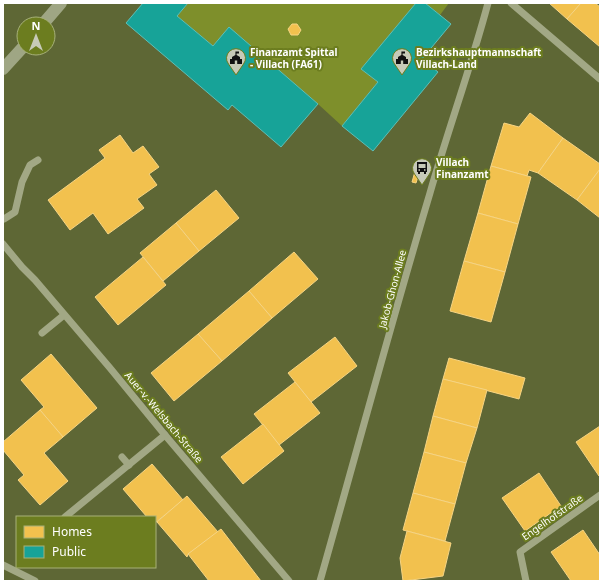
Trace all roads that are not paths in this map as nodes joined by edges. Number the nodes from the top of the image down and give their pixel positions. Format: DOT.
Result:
graph roads {
  1 [pos="61,3"];
  2 [pos="488,3"];
  3 [pos="511,3"];
  4 [pos="50,16"];
  5 [pos="16,55"];
  6 [pos="3,69"];
  7 [pos="600,79"];
  8 [pos="38,160"];
  9 [pos="4,219"];
  10 [pos="3,244"];
  11 [pos="64,315"];
  12 [pos="42,334"];
  13 [pos="165,435"];
  14 [pos="122,457"];
  15 [pos="129,465"];
  16 [pos="600,495"];
  17 [pos="66,516"];
  18 [pos="3,565"];
  19 [pos="35,581"];
  20 [pos="290,581"];
  21 [pos="320,581"];
  22 [pos="526,581"];
  1 -- 4 [label="main road"];
  2 -- 21 [label="street, Jakob-Ghon-Allee"];
  3 -- 7 [label="street"];
  5 -- 6 [label="main road"];
  8 -- 9 [label="street"];
  10 -- 11 [label="street, Auer-v.-Welsbach-Straße"];
  11 -- 12 [label="street"];
  11 -- 13 [label="street, Auer-v.-Welsbach-Straße"];
  13 -- 15 [label="street"];
  13 -- 20 [label="street, Auer-v.-Welsbach-Straße"];
  14 -- 15 [label="street"];
  15 -- 17 [label="street"];
  16 -- 22 [label="street, Engelhofstraße"];
  18 -- 19 [label="street"];
}
